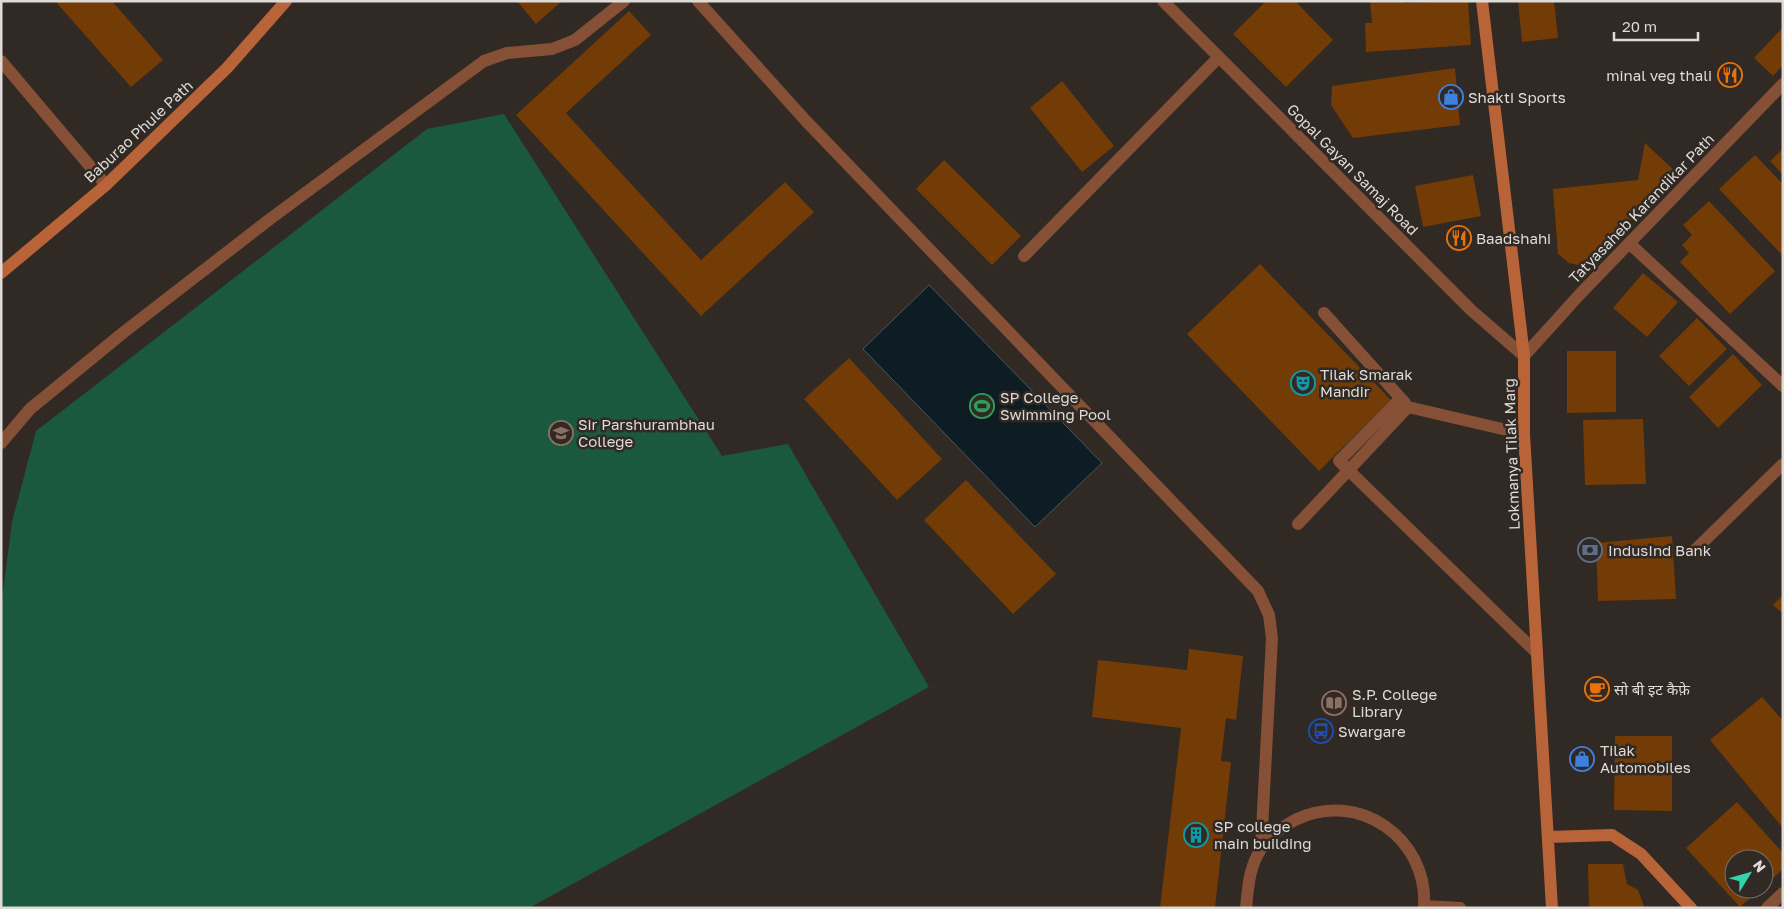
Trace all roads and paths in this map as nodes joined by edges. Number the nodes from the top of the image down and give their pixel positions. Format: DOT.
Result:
graph roads {
  1 [pos="286,1"];
  2 [pos="624,1"];
  3 [pos="698,1"];
  4 [pos="1163,1"];
  5 [pos="1482,1"];
  6 [pos="1218,58"];
  7 [pos="1,61"];
  8 [pos="1783,84"];
  9 [pos="106,185"];
  10 [pos="1629,243"];
  11 [pos="1024,256"];
  12 [pos="1,273"];
  13 [pos="1324,313"];
  14 [pos="1524,356"];
  15 [pos="1783,386"];
  16 [pos="1404,403"];
  17 [pos="1524,434"];
  18 [pos="1,443"];
  19 [pos="1783,464"];
  20 [pos="1348,469"];
  21 [pos="1298,524"];
  22 [pos="1694,551"];
  23 [pos="1537,653"];
  24 [pos="1548,838"];
  25 [pos="1261,849"];
  26 [pos="1783,893"];
  27 [pos="1425,907"];
  28 [pos="1246,908"];
  29 [pos="1460,908"];
  30 [pos="1552,908"];
  31 [pos="1691,908"];
  32 [pos="1767,908"];
  1 -- 9 [label="main road, Baburao Phule Path"];
  2 -- 18 [label="street"];
  3 -- 25 [label="street"];
  4 -- 6 [label="street, Gopal Gayan Samaj Road"];
  5 -- 14 [label="main road, Lokmanya Tilak Marg"];
  6 -- 11 [label="street"];
  6 -- 14 [label="street, Gopal Gayan Samaj Road"];
  7 -- 9 [label="street"];
  8 -- 10 [label="street, Tatyasaheb Karandikar Path"];
  9 -- 12 [label="main road, Baburao Phule Path"];
  10 -- 14 [label="street, Tatyasaheb Karandikar Path"];
  10 -- 15 [label="street"];
  13 -- 16 [label="street"];
  14 -- 17 [label="main road, Lokmanya Tilak Marg"];
  16 -- 17 [label="street"];
  16 -- 20 [label="street"];
  17 -- 23 [label="main road, Lokmanya Tilak Marg"];
  19 -- 22 [label="street"];
  20 -- 21 [label="street"];
  20 -- 23 [label="street"];
  23 -- 24 [label="main road, Lokmanya Tilak Marg"];
  24 -- 30 [label="main road, Lokmanya Tilak Marg"];
  24 -- 31 [label="main road"];
  25 -- 27 [label="street"];
  25 -- 28 [label="street"];
  26 -- 32 [label="street"];
  27 -- 29 [label="street"];
}
